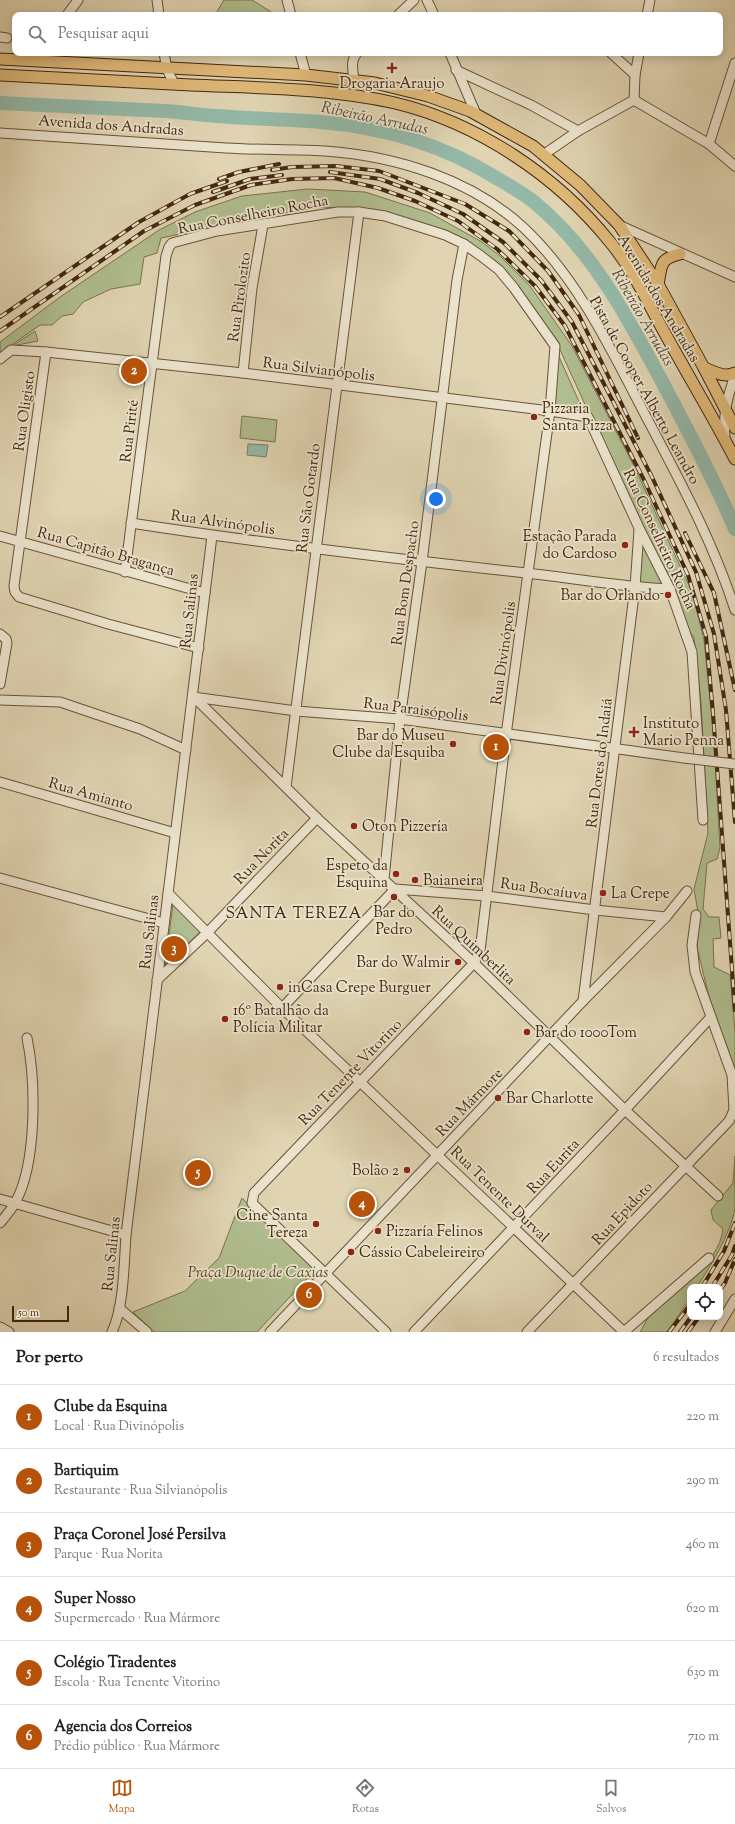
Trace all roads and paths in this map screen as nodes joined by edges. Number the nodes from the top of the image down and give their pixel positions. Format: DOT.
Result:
graph roads {
  1 [pos="78,0"];
  2 [pos="157,0"];
  3 [pos="287,0"];
  4 [pos="414,0"];
  5 [pos="427,0"];
  6 [pos="650,0"];
  7 [pos="69,12"];
  8 [pos="159,12"];
  9 [pos="289,12"];
  10 [pos="401,12"];
  11 [pos="433,12"];
  12 [pos="648,12"];
  13 [pos="165,56"];
  14 [pos="301,56"];
  15 [pos="355,56"];
  16 [pos="451,56"];
  17 [pos="614,56"];
  18 [pos="638,56"];
  19 [pos="0,59"];
  20 [pos="735,63"];
  21 [pos="167,68"];
  22 [pos="456,70"];
  23 [pos="0,75"];
  24 [pos="306,75"];
  25 [pos="635,75"];
  26 [pos="354,80"];
  27 [pos="174,84"];
  28 [pos="304,90"];
  29 [pos="634,100"];
  30 [pos="476,114"];
  31 [pos="578,131"];
  32 [pos="0,133"];
  33 [pos="709,144"];
  34 [pos="219,147"];
  35 [pos="543,155"];
  36 [pos="735,166"];
  37 [pos="576,205"];
  38 [pos="359,212"];
  39 [pos="263,225"];
  40 [pos="619,225"];
  41 [pos="464,244"];
  42 [pos="169,247"];
  43 [pos="680,254"];
  44 [pos="735,277"];
  45 [pos="658,284"];
  46 [pos="555,346"];
  47 [pos="46,352"];
  48 [pos="0,359"];
  49 [pos="151,364"];
  50 [pos="704,368"];
  51 [pos="243,373"];
  52 [pos="735,374"];
  53 [pos="336,386"];
  54 [pos="442,397"];
  55 [pos="724,407"];
  56 [pos="550,411"];
  57 [pos="588,417"];
  58 [pos="735,422"];
  59 [pos="735,427"];
  60 [pos="726,442"];
  61 [pos="735,459"];
  62 [pos="131,524"];
  63 [pos="639,528"];
  64 [pos="0,536"];
  65 [pos="212,536"];
  66 [pos="20,542"];
  67 [pos="316,549"];
  68 [pos="422,562"];
  69 [pos="125,572"];
  70 [pos="528,573"];
  71 [pos="635,587"];
  72 [pos="670,589"];
  73 [pos="205,593"];
  74 [pos="735,610"];
  75 [pos="3,636"];
  76 [pos="199,648"];
  77 [pos="0,684"];
  78 [pos="193,697"];
  79 [pos="0,700"];
  80 [pos="296,711"];
  81 [pos="400,719"];
  82 [pos="506,735"];
  83 [pos="616,749"];
  84 [pos="186,750"];
  85 [pos="735,764"];
  86 [pos="0,782"];
  87 [pos="286,787"];
  88 [pos="317,818"];
  89 [pos="703,820"];
  90 [pos="175,833"];
  91 [pos="0,878"];
  92 [pos="384,879"];
  93 [pos="395,889"];
  94 [pos="687,891"];
  95 [pos="168,893"];
  96 [pos="487,896"];
  97 [pos="595,910"];
  98 [pos="696,915"];
  99 [pos="666,917"];
  100 [pos="164,923"];
  101 [pos="207,933"];
  102 [pos="474,963"];
  103 [pos="157,980"];
  104 [pos="584,1001"];
  105 [pos="282,1008"];
  106 [pos="711,1017"];
  107 [pos="551,1037"];
  108 [pos="27,1038"];
  109 [pos="361,1081"];
  110 [pos="625,1110"];
  111 [pos="734,1110"];
  112 [pos="439,1155"];
  113 [pos="685,1167"];
  114 [pos="718,1196"];
  115 [pos="0,1199"];
  116 [pos="14,1203"];
  117 [pos="0,1223"];
  118 [pos="515,1227"];
  119 [pos="126,1235"];
  120 [pos="709,1258"];
  121 [pos="325,1274"];
  122 [pos="574,1284"];
  123 [pos="735,1299"];
  124 [pos="120,1308"];
  125 [pos="0,1327"];
  126 [pos="9,1332"];
  127 [pos="112,1332"];
  128 [pos="147,1332"];
  129 [pos="270,1332"];
  130 [pos="386,1332"];
  131 [pos="414,1332"];
  132 [pos="527,1332"];
  133 [pos="624,1332"];
  134 [pos="715,1332"];
  1 -- 7 [label="street"];
  2 -- 8 [label="street"];
  3 -- 9 [label="street"];
  4 -- 10 [label="street"];
  5 -- 11 [label="street"];
  6 -- 12 [label="street"];
  13 -- 21 [label="street"];
  14 -- 24 [label="street"];
  15 -- 26 [label="street"];
  16 -- 22 [label="street"];
  17 -- 25 [label="street"];
  18 -- 25 [label="street"];
  19 -- 21 [label="main road, Avenida dos Andradas"];
  20 -- 33 [label="street"];
  21 -- 24 [label="main road, Avenida dos Andradas"];
  21 -- 27 [label="street"];
  22 -- 30 [label="street"];
  22 -- 31 [label="street"];
  23 -- 27 [label="main road, Avenida dos Andradas"];
  24 -- 26 [label="main road, Avenida dos Andradas"];
  24 -- 28 [label="main road"];
  25 -- 29 [label="street"];
  26 -- 30 [label="main road, Avenida dos Andradas"];
  27 -- 28 [label="main road, Avenida dos Andradas"];
  28 -- 37 [label="main road, Avenida dos Andradas"];
  29 -- 31 [label="street"];
  29 -- 33 [label="street"];
  30 -- 35 [label="main road, Avenida dos Andradas"];
  31 -- 35 [label="street"];
  32 -- 34 [label="street, Avenida dos Andradas"];
  33 -- 36 [label="street"];
  34 -- 74 [label="street, Pista de Cooper Alberto Leandro"];
  35 -- 40 [label="main road, Avenida dos Andradas"];
  37 -- 40 [label="main road"];
  37 -- 60 [label="main road, Avenida dos Andradas"];
  38 -- 39 [label="street, Rua Conselheiro Rocha"];
  38 -- 41 [label="street, Rua Conselheiro Rocha"];
  38 -- 53 [label="street, Rua São Gotardo"];
  39 -- 42 [label="street, Rua Conselheiro Rocha"];
  39 -- 51 [label="street, Rua Pirolozito"];
  40 -- 43 [label="street"];
  40 -- 45 [label="main road, Avenida dos Andradas"];
  41 -- 46 [label="street, Rua Conselheiro Rocha"];
  41 -- 54 [label="street, Rua Bom Despacho"];
  42 -- 49 [label="street, Rua Pirité"];
  43 -- 44 [label="street"];
  43 -- 45 [label="main road"];
  45 -- 50 [label="main road, Avenida dos Andradas"];
  46 -- 56 [label="street, Rua Divinópolis"];
  47 -- 48 [label="street"];
  47 -- 49 [label="street, Rua Silvianópolis"];
  47 -- 66 [label="street, Rua Oligisto"];
  49 -- 51 [label="street, Rua Silvianópolis"];
  49 -- 62 [label="street, Rua Pirité"];
  50 -- 52 [label="main road"];
  50 -- 55 [label="main road, Avenida dos Andradas"];
  51 -- 53 [label="street, Rua Silvianópolis"];
  52 -- 55 [label="street"];
  53 -- 54 [label="street, Rua Silvianópolis"];
  53 -- 67 [label="street, Rua São Gotardo"];
  54 -- 56 [label="street, Rua Silvianópolis"];
  54 -- 68 [label="street, Rua Bom Despacho"];
  55 -- 59 [label="main road, Avenida dos Andradas"];
  55 -- 60 [label="street"];
  56 -- 57 [label="street, Rua Silvianópolis"];
  56 -- 70 [label="street, Rua Divinópolis"];
  57 -- 63 [label="street, Rua Conselheiro Rocha"];
  58 -- 59 [label="street"];
  60 -- 61 [label="main road, Avenida dos Andradas"];
  62 -- 65 [label="street, Rua Alvinópolis"];
  62 -- 69 [label="street, Rua Pirité"];
  63 -- 71 [label="street, Rua Dores do Indaiá"];
  63 -- 72 [label="street, Rua Conselheiro Rocha"];
  64 -- 66 [label="street, Rua Capitão Bragança"];
  65 -- 67 [label="street, Rua Alvinópolis"];
  65 -- 73 [label="street, Rua Salinas"];
  66 -- 69 [label="street, Rua Capitão Bragança"];
  66 -- 76 [label="street, Rua Oligisto"];
  67 -- 68 [label="street, Rua Alvinópolis"];
  67 -- 80 [label="street, Rua São Gotardo"];
  68 -- 70 [label="street, Rua Alvinópolis"];
  68 -- 81 [label="street, Rua Bom Despacho"];
  69 -- 73 [label="street, Rua Capitão Bragança"];
  70 -- 71 [label="street, Rua Alvinópolis"];
  70 -- 82 [label="street, Rua Divinópolis"];
  71 -- 72 [label="street, Rua Alvinópolis"];
  71 -- 83 [label="street, Rua Dores do Indaiá"];
  72 -- 89 [label="street, Rua Conselheiro Rocha"];
  73 -- 76 [label="street, Rua Salinas"];
  75 -- 77 [label="street"];
  76 -- 78 [label="street, Rua Salinas"];
  78 -- 80 [label="street, Rua Paraisópolis"];
  78 -- 84 [label="street, Rua Salinas"];
  78 -- 87 [label="street, Rua Quimberlita"];
  79 -- 84 [label="street"];
  80 -- 81 [label="street, Rua Paraisópolis"];
  80 -- 87 [label="street, Rua São Gotardo"];
  81 -- 82 [label="street, Rua Paraisópolis"];
  81 -- 92 [label="street, Rua Bom Despacho"];
  82 -- 83 [label="street, Rua Paraisópolis"];
  82 -- 96 [label="street, Rua Divinópolis"];
  83 -- 85 [label="street, Rua Paraisópolis, bridge"];
  83 -- 97 [label="street, Rua Dores do Indaiá"];
  84 -- 90 [label="street, Rua Salinas"];
  86 -- 90 [label="street, Rua Amianto"];
  87 -- 88 [label="street, Rua Quimberlita"];
  88 -- 92 [label="street, Rua Quimberlita"];
  88 -- 101 [label="street, Rua Norita"];
  90 -- 95 [label="street, Rua Salinas"];
  91 -- 100 [label="street"];
  92 -- 93 [label="street, Rua Quimberlita"];
  93 -- 96 [label="street, Rua Bocaíuva"];
  93 -- 102 [label="street, Rua Quimberlita"];
  93 -- 105 [label="street"];
  94 -- 99 [label="street, Rua Mármore"];
  95 -- 100 [label="street, Rua Salinas"];
  95 -- 101 [label="street, Rua Tenente Durval"];
  96 -- 97 [label="street, Rua Bocaíuva"];
  96 -- 102 [label="street, Rua Divinópolis"];
  97 -- 99 [label="street, Rua Bocaíuva"];
  97 -- 104 [label="street, Rua Dores do Indaiá"];
  98 -- 106 [label="street"];
  99 -- 104 [label="street, Rua Mármore"];
  100 -- 103 [label="street, Rua Salinas"];
  101 -- 103 [label="street, Rua Norita"];
  101 -- 105 [label="street, Rua Tenente Durval"];
  102 -- 107 [label="street, Rua Quimberlita"];
  102 -- 109 [label="street, Rua Tenente Vitorino"];
  103 -- 119 [label="street, Rua Salinas"];
  104 -- 107 [label="street, Rua Mármore"];
  105 -- 109 [label="street, Rua Tenente Durval"];
  106 -- 110 [label="street, Rua Eurita"];
  106 -- 111 [label="street"];
  107 -- 110 [label="street, Rua Quimberlita"];
  107 -- 112 [label="street, Rua Mármore"];
  108 -- 116 [label="street"];
  109 -- 112 [label="street, Rua Tenente Durval"];
  109 -- 121 [label="street, Rua Tenente Vitorino"];
  110 -- 113 [label="street, Rua Quimberlita"];
  110 -- 118 [label="street, Rua Eurita"];
  111 -- 113 [label="street, Rua Epidoto"];
  112 -- 118 [label="street, Rua Tenente Durval"];
  112 -- 121 [label="street, Rua Mármore"];
  113 -- 114 [label="street, Rua Quimberlita"];
  113 -- 122 [label="street, Rua Epidoto"];
  115 -- 116 [label="street"];
  116 -- 117 [label="street"];
  116 -- 119 [label="street"];
  118 -- 122 [label="street, Rua Tenente Durval"];
  118 -- 131 [label="street, Rua Eurita"];
  119 -- 124 [label="street, Rua Salinas"];
  120 -- 133 [label="street"];
  121 -- 129 [label="street, Rua Mármore"];
  121 -- 130 [label="street"];
  122 -- 132 [label="street, Rua Epidoto"];
  122 -- 133 [label="street, Rua Tenente Durval"];
  123 -- 134 [label="street"];
  124 -- 127 [label="street, Rua Salinas"];
  124 -- 128 [label="street"];
  125 -- 126 [label="street"];
}
